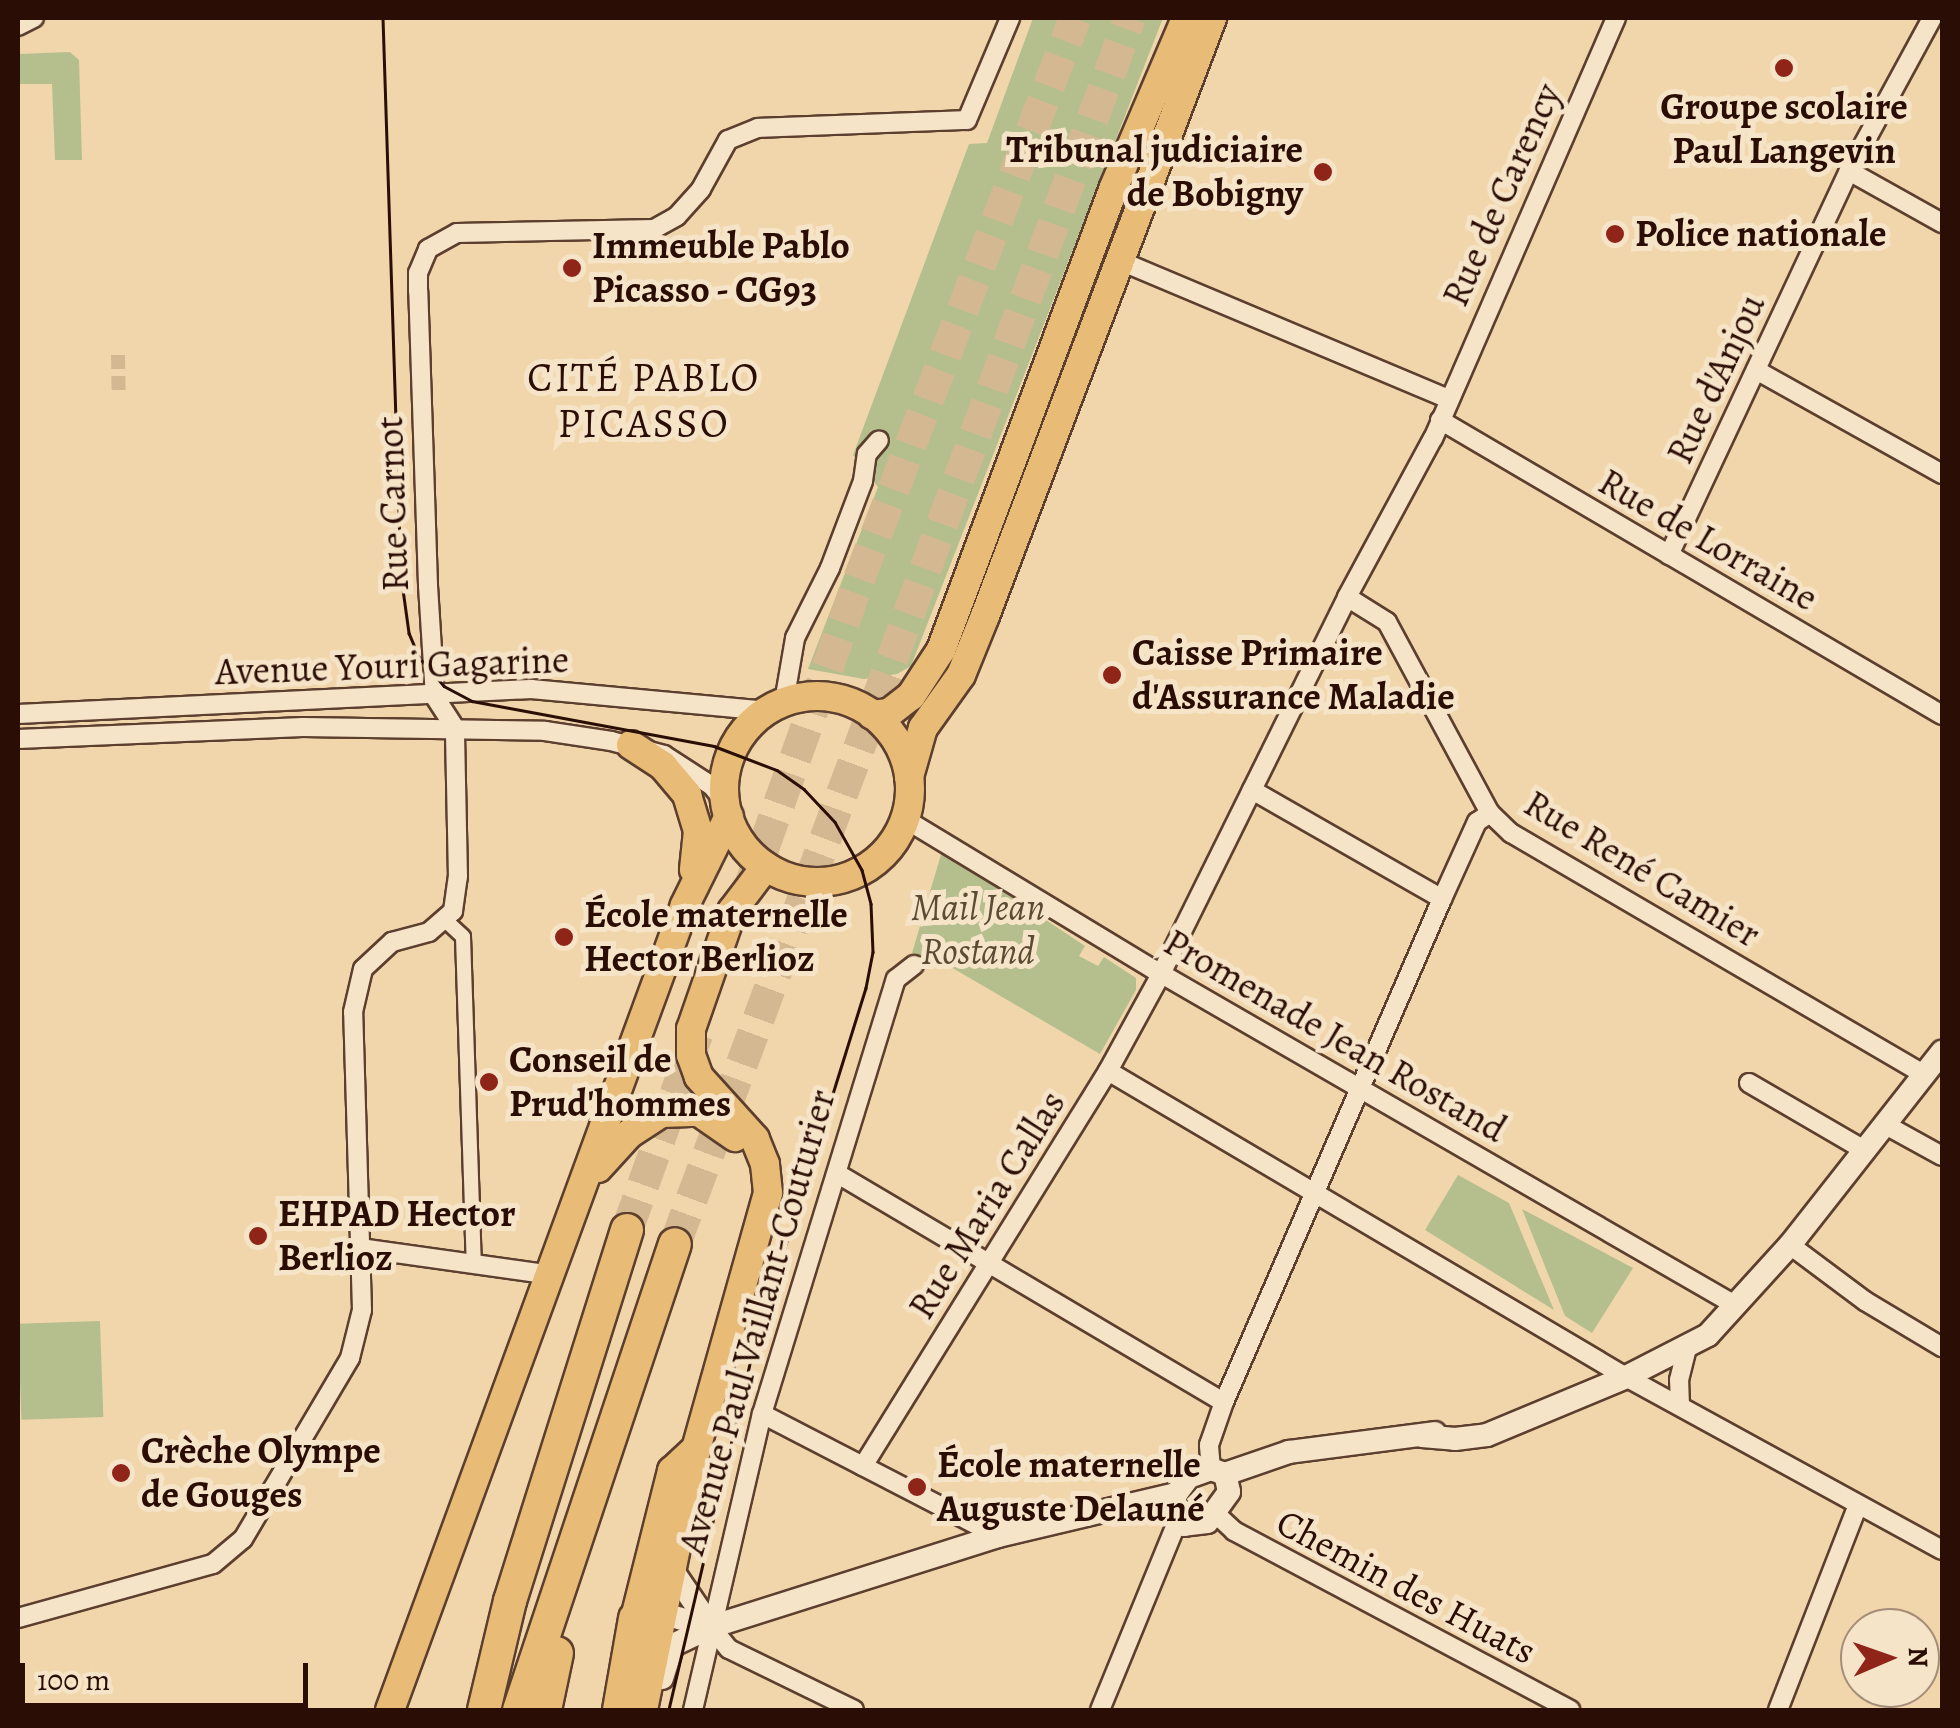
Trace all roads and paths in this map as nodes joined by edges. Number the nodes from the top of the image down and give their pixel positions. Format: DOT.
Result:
graph roads {
  1 [pos="34,18"];
  2 [pos="1010,18"];
  3 [pos="1186,18"];
  4 [pos="1200,18"];
  5 [pos="1212,18"];
  6 [pos="1616,18"];
  7 [pos="1932,18"];
  8 [pos="18,26"];
  9 [pos="1186,76"];
  10 [pos="1849,172"];
  11 [pos="1942,223"];
  12 [pos="1118,260"];
  13 [pos="1756,370"];
  14 [pos="1448,398"];
  15 [pos="1440,420"];
  16 [pos="879,440"];
  17 [pos="1942,474"];
  18 [pos="1669,555"];
  19 [pos="1347,597"];
  20 [pos="435,696"];
  21 [pos="776,706"];
  22 [pos="18,714"];
  23 [pos="872,715"];
  24 [pos="1942,715"];
  25 [pos="455,728"];
  26 [pos="106,733"];
  27 [pos="18,739"];
  28 [pos="631,745"];
  29 [pos="18,748"];
  30 [pos="909,777"];
  31 [pos="1252,790"];
  32 [pos="727,810"];
  33 [pos="1490,813"];
  34 [pos="905,819"];
  35 [pos="766,866"];
  36 [pos="1442,899"];
  37 [pos="685,905"];
  38 [pos="444,919"];
  39 [pos="914,965"];
  40 [pos="1161,974"];
  41 [pos="1942,1052"];
  42 [pos="1108,1071"];
  43 [pos="1924,1074"];
  44 [pos="1749,1083"];
  45 [pos="1361,1086"];
  46 [pos="1884,1124"];
  47 [pos="1864,1150"];
  48 [pos="1942,1156"];
  49 [pos="838,1174"];
  50 [pos="589,1178"];
  51 [pos="1314,1193"];
  52 [pos="628,1230"];
  53 [pos="675,1244"];
  54 [pos="1790,1245"];
  55 [pos="360,1248"];
  56 [pos="991,1262"];
  57 [pos="474,1263"];
  58 [pos="744,1271"];
  59 [pos="552,1275"];
  60 [pos="1735,1305"];
  61 [pos="1942,1346"];
  62 [pos="1687,1347"];
  63 [pos="1626,1377"];
  64 [pos="1224,1402"];
  65 [pos="1680,1406"];
  66 [pos="762,1414"];
  67 [pos="696,1450"];
  68 [pos="864,1466"];
  69 [pos="1222,1476"];
  70 [pos="1858,1505"];
  71 [pos="1175,1507"];
  72 [pos="1216,1514"];
  73 [pos="578,1536"];
  74 [pos="998,1536"];
  75 [pos="1942,1550"];
  76 [pos="670,1568"];
  77 [pos="510,1601"];
  78 [pos="18,1618"];
  79 [pos="643,1624"];
  80 [pos="711,1627"];
  81 [pos="390,1710"];
  82 [pos="463,1710"];
  83 [pos="484,1710"];
  84 [pos="519,1710"];
  85 [pos="545,1710"];
  86 [pos="619,1710"];
  87 [pos="643,1710"];
  88 [pos="656,1710"];
  89 [pos="693,1710"];
  90 [pos="854,1710"];
  91 [pos="1100,1710"];
  92 [pos="1570,1710"];
  93 [pos="1778,1710"];
  1 -- 8 [label="street"];
  2 -- 20 [label="street, Rue Carnot"];
  3 -- 23 [label="main road"];
  4 -- 9 [label="street"];
  5 -- 9 [label="main road"];
  6 -- 14 [label="street, Rue de Carency"];
  7 -- 10 [label="street, Rue d'Anjou"];
  9 -- 12 [label="main road"];
  10 -- 11 [label="street"];
  10 -- 13 [label="street, Rue d'Anjou"];
  12 -- 14 [label="street"];
  12 -- 30 [label="main road"];
  13 -- 17 [label="street"];
  13 -- 18 [label="street, Rue d'Anjou"];
  14 -- 15 [label="street"];
  15 -- 18 [label="street, Rue de Lorraine"];
  15 -- 19 [label="street"];
  16 -- 21 [label="street"];
  18 -- 24 [label="street, Rue de Lorraine"];
  19 -- 31 [label="street, Rue Maria Callas"];
  19 -- 33 [label="street, Rue René Camier"];
  20 -- 21 [label="street, Avenue Youri Gagarine"];
  20 -- 22 [label="street, Avenue Youri Gagarine"];
  20 -- 25 [label="street, Rue Carnot"];
  21 -- 23 [label="main road"];
  21 -- 32 [label="main road"];
  23 -- 30 [label="main road"];
  25 -- 26 [label="street, Avenue Youri Gagarine"];
  25 -- 28 [label="street, Avenue Youri Gagarine"];
  25 -- 38 [label="street"];
  26 -- 27 [label="street, Avenue Youri Gagarine"];
  26 -- 29 [label="street"];
  28 -- 32 [label="street, Avenue Youri Gagarine"];
  28 -- 37 [label="main road"];
  30 -- 34 [label="main road"];
  31 -- 36 [label="street"];
  31 -- 40 [label="street, Rue Maria Callas"];
  32 -- 35 [label="main road"];
  32 -- 37 [label="main road"];
  33 -- 36 [label="street"];
  33 -- 43 [label="street, Rue René Camier"];
  34 -- 35 [label="main road"];
  34 -- 40 [label="street, Promenade Jean Rostand"];
  35 -- 58 [label="main road, Avenue Paul Vaillant-Couturier"];
  36 -- 45 [label="street"];
  37 -- 50 [label="main road"];
  38 -- 55 [label="street"];
  38 -- 57 [label="street"];
  39 -- 49 [label="street, Avenue Paul Vaillant-Couturier"];
  40 -- 42 [label="street, Rue Maria Callas"];
  40 -- 45 [label="street, Promenade Jean Rostand"];
  41 -- 43 [label="street"];
  42 -- 51 [label="street"];
  42 -- 56 [label="street, Rue Maria Callas"];
  43 -- 46 [label="street"];
  44 -- 47 [label="street"];
  45 -- 51 [label="street"];
  45 -- 60 [label="street, Promenade Jean Rostand"];
  46 -- 47 [label="street"];
  46 -- 48 [label="street"];
  47 -- 54 [label="street"];
  49 -- 56 [label="street"];
  49 -- 66 [label="street, Avenue Paul Vaillant-Couturier"];
  50 -- 58 [label="main road"];
  50 -- 59 [label="main road"];
  51 -- 63 [label="street"];
  51 -- 64 [label="street"];
  52 -- 77 [label="highway"];
  53 -- 73 [label="highway"];
  54 -- 60 [label="street"];
  54 -- 61 [label="street"];
  55 -- 57 [label="street"];
  55 -- 78 [label="street"];
  56 -- 64 [label="street"];
  56 -- 68 [label="street, Rue Maria Callas"];
  57 -- 59 [label="street"];
  58 -- 67 [label="main road, Avenue Paul Vaillant-Couturier"];
  59 -- 81 [label="main road"];
  60 -- 62 [label="street"];
  62 -- 63 [label="street"];
  62 -- 65 [label="street"];
  63 -- 65 [label="street"];
  63 -- 69 [label="street"];
  64 -- 69 [label="street"];
  65 -- 70 [label="street"];
  66 -- 68 [label="street"];
  66 -- 80 [label="street, Avenue Paul Vaillant-Couturier"];
  67 -- 76 [label="main road, Avenue Paul Vaillant-Couturier"];
  67 -- 79 [label="main road"];
  68 -- 74 [label="street"];
  69 -- 71 [label="street"];
  69 -- 72 [label="street"];
  70 -- 75 [label="street"];
  70 -- 93 [label="street"];
  71 -- 72 [label="street"];
  71 -- 74 [label="street"];
  71 -- 91 [label="street"];
  72 -- 92 [label="street, Chemin des Huats"];
  73 -- 84 [label="highway"];
  73 -- 85 [label="highway"];
  74 -- 80 [label="street"];
  76 -- 79 [label="main road, Avenue Paul Vaillant-Couturier"];
  76 -- 80 [label="street"];
  77 -- 82 [label="highway"];
  77 -- 83 [label="highway"];
  79 -- 80 [label="street"];
  79 -- 86 [label="highway"];
  79 -- 87 [label="main road, Avenue Paul Vaillant-Couturier"];
  80 -- 88 [label="street"];
  80 -- 89 [label="street, Avenue Paul Vaillant-Couturier"];
  80 -- 90 [label="street"];
}
